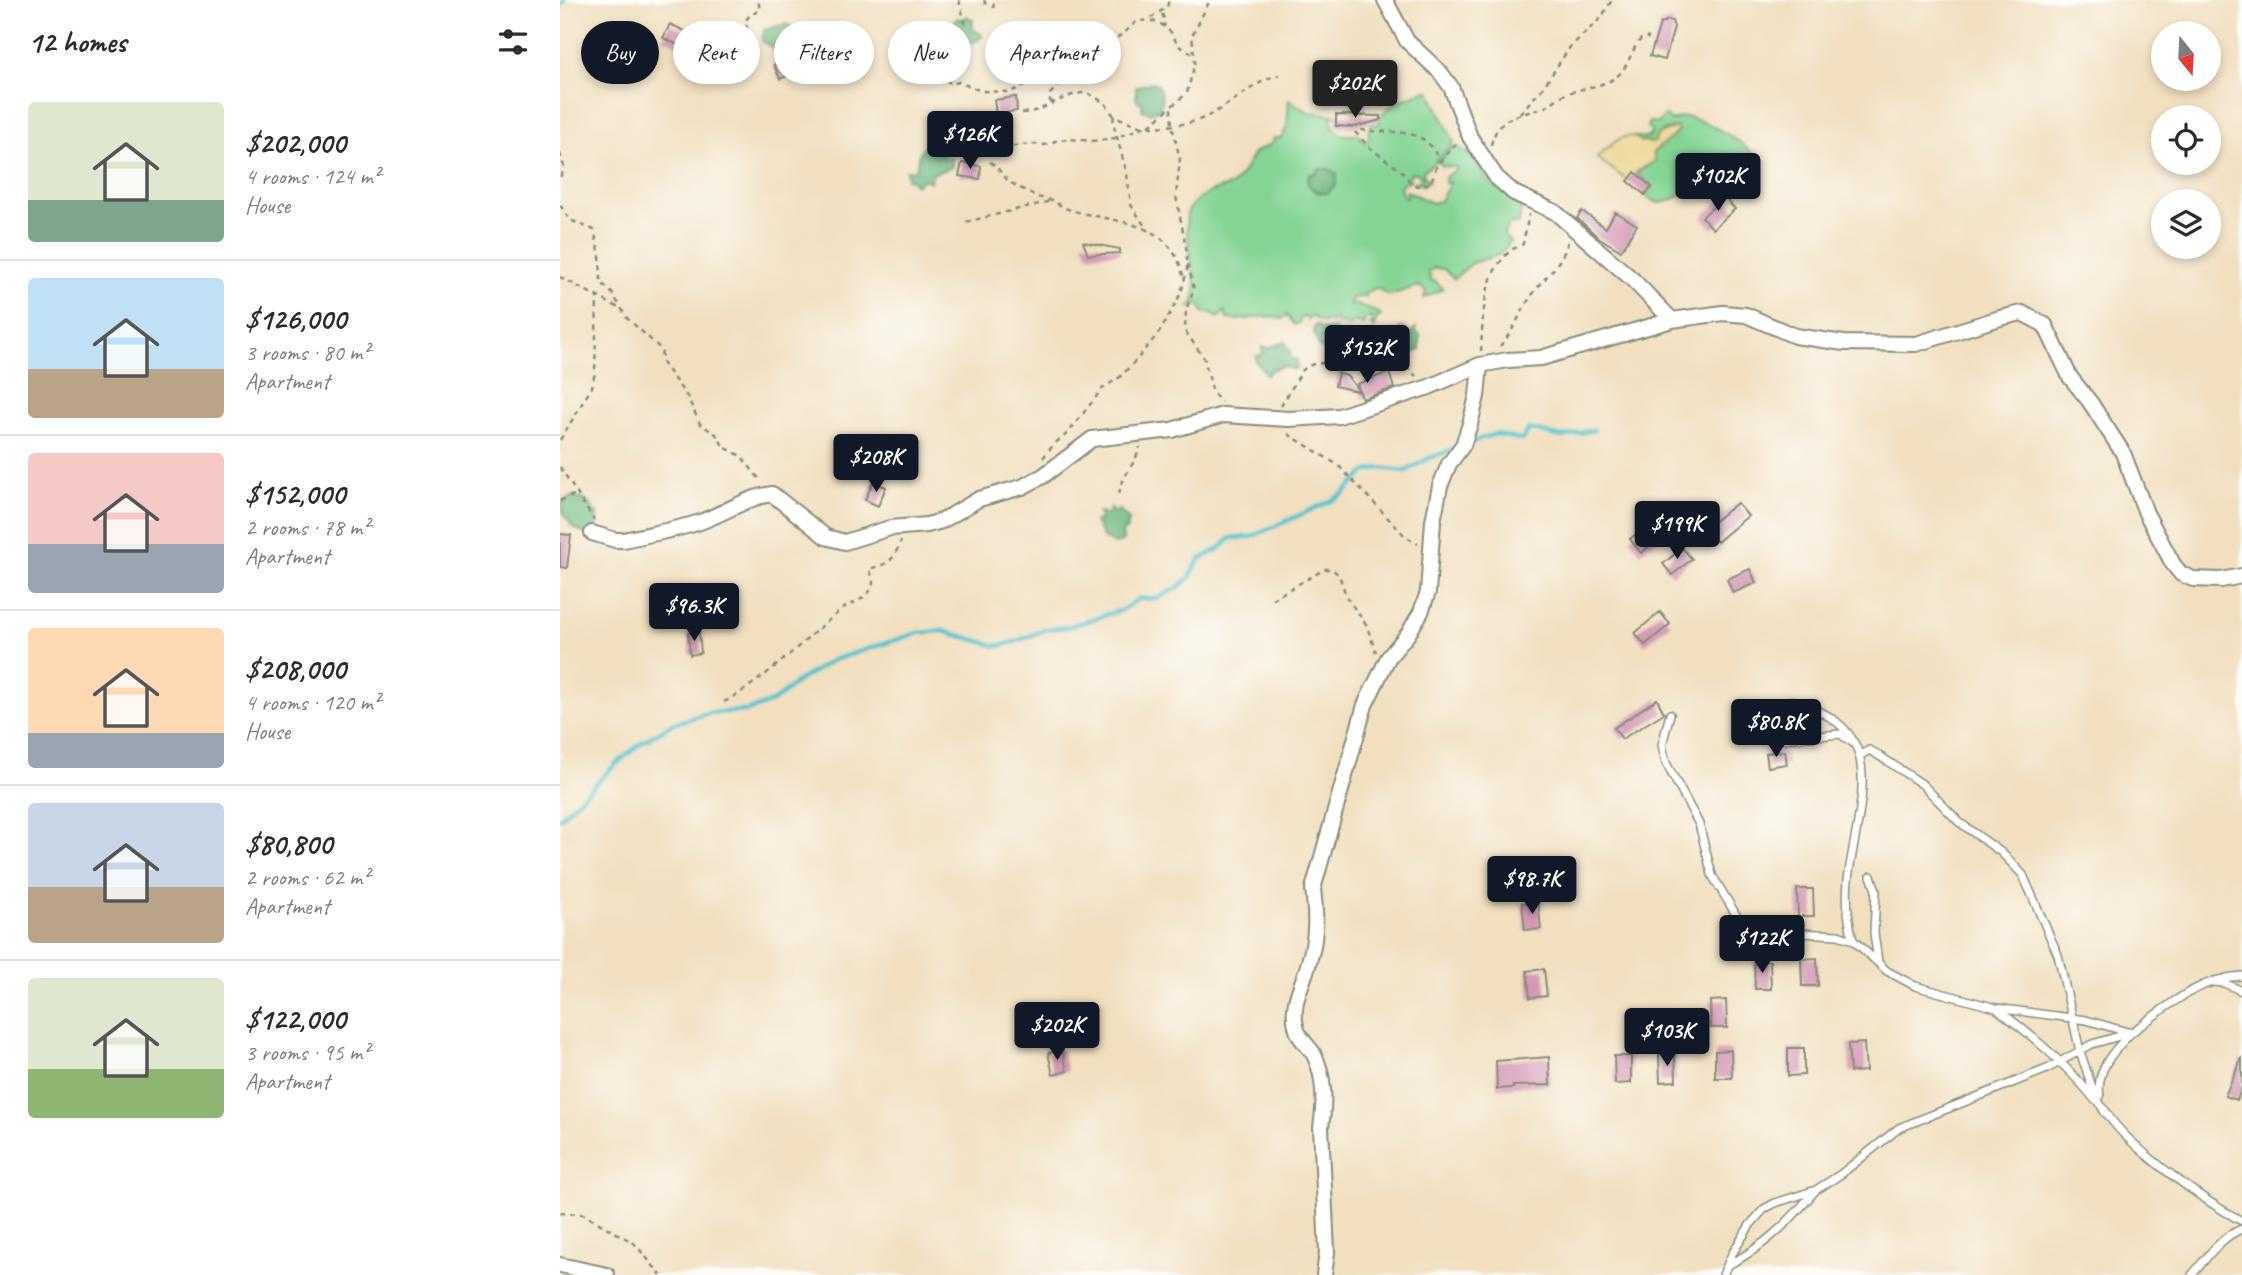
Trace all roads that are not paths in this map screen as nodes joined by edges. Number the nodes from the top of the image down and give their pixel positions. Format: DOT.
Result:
graph roads {
  1 [pos="1385,0"];
  2 [pos="1672,320"];
  3 [pos="1480,365"];
  4 [pos="598,535"];
  5 [pos="2242,576"];
  6 [pos="1670,714"];
  7 [pos="1855,744"];
  8 [pos="1861,755"];
  9 [pos="1871,876"];
  10 [pos="1853,940"];
  11 [pos="1878,963"];
  12 [pos="2242,976"];
  13 [pos="2210,981"];
  14 [pos="2242,991"];
  15 [pos="1996,1008"];
  16 [pos="2074,1019"];
  17 [pos="2131,1033"];
  18 [pos="2080,1051"];
  19 [pos="2061,1062"];
  20 [pos="2105,1113"];
  21 [pos="1816,1190"];
  22 [pos="2242,1221"];
  23 [pos="2242,1229"];
  24 [pos="560,1265"];
  25 [pos="1727,1265"];
  26 [pos="607,1275"];
  27 [pos="1324,1275"];
  28 [pos="1723,1275"];
  29 [pos="2192,1275"];
  1 -- 2 [label="street"];
  2 -- 3 [label="street"];
  2 -- 5 [label="street"];
  3 -- 4 [label="street"];
  3 -- 27 [label="street"];
  6 -- 10 [label="lane"];
  7 -- 7 [label="lane"];
  7 -- 8 [label="lane"];
  8 -- 10 [label="lane"];
  8 -- 16 [label="lane"];
  9 -- 11 [label="lane"];
  10 -- 11 [label="lane"];
  11 -- 15 [label="lane"];
  12 -- 13 [label="lane"];
  13 -- 14 [label="lane"];
  13 -- 17 [label="lane"];
  15 -- 16 [label="lane"];
  15 -- 19 [label="lane"];
  16 -- 17 [label="lane"];
  16 -- 18 [label="lane"];
  17 -- 18 [label="lane"];
  17 -- 20 [label="lane"];
  18 -- 19 [label="lane"];
  18 -- 20 [label="lane"];
  19 -- 20 [label="lane"];
  19 -- 21 [label="lane"];
  20 -- 22 [label="lane"];
  21 -- 25 [label="lane"];
  21 -- 25 [label="lane"];
  23 -- 29 [label="lane"];
  24 -- 26 [label="street"];
  25 -- 28 [label="lane"];
}
